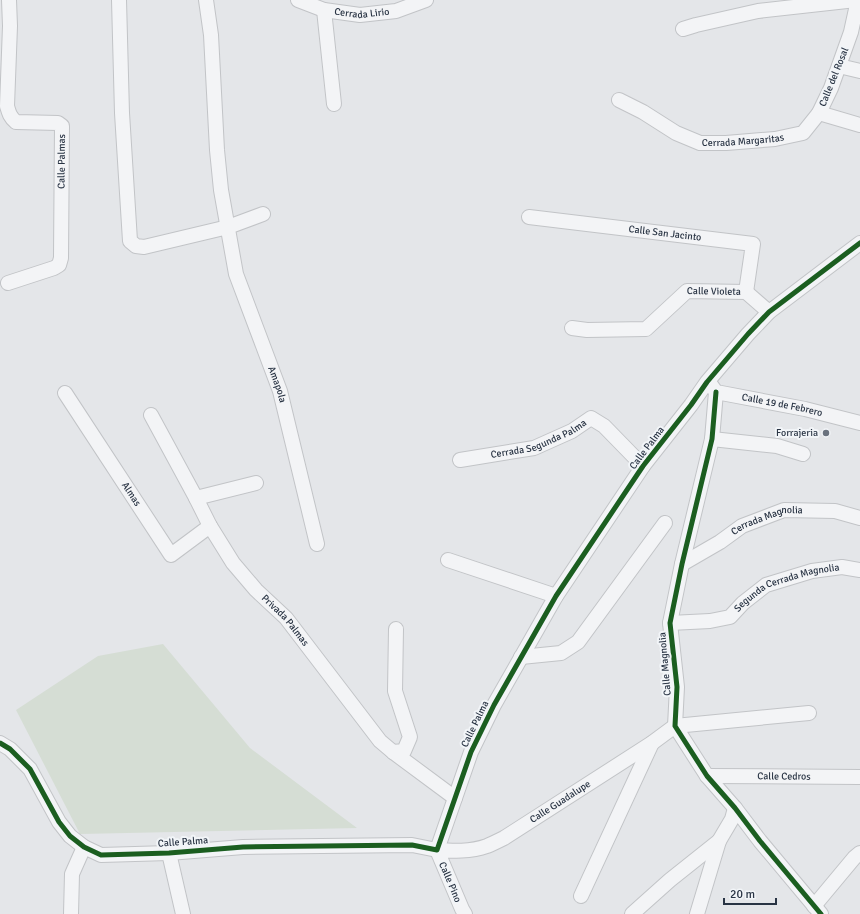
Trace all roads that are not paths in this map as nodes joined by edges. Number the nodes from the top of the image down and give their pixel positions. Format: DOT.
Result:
graph roads {
  1 [pos="9,0"];
  2 [pos="119,0"];
  3 [pos="206,0"];
  4 [pos="298,0"];
  5 [pos="426,0"];
  6 [pos="857,0"];
  7 [pos="836,1"];
  8 [pos="324,10"];
  9 [pos="683,29"];
  10 [pos="839,66"];
  11 [pos="860,71"];
  12 [pos="619,100"];
  13 [pos="334,104"];
  14 [pos="819,113"];
  15 [pos="860,125"];
  16 [pos="263,214"];
  17 [pos="529,217"];
  18 [pos="228,228"];
  19 [pos="860,242"];
  20 [pos="8,283"];
  21 [pos="746,292"];
  22 [pos="768,312"];
  23 [pos="572,328"];
  24 [pos="712,387"];
  25 [pos="65,392"];
  26 [pos="151,415"];
  27 [pos="860,423"];
  28 [pos="712,439"];
  29 [pos="803,454"];
  30 [pos="460,460"];
  31 [pos="643,466"];
  32 [pos="256,483"];
  33 [pos="196,498"];
  34 [pos="860,518"];
  35 [pos="665,523"];
  36 [pos="210,526"];
  37 [pos="317,544"];
  38 [pos="448,560"];
  39 [pos="682,564"];
  40 [pos="860,570"];
  41 [pos="556,596"];
  42 [pos="670,623"];
  43 [pos="396,629"];
  44 [pos="521,657"];
  45 [pos="809,713"];
  46 [pos="675,726"];
  47 [pos="0,743"];
  48 [pos="652,743"];
  49 [pos="393,752"];
  50 [pos="707,776"];
  51 [pos="860,776"];
  52 [pos="455,798"];
  53 [pos="735,808"];
  54 [pos="719,841"];
  55 [pos="84,847"];
  56 [pos="437,850"];
  57 [pos="860,852"];
  58 [pos="169,853"];
  59 [pos="581,896"];
  60 [pos="818,910"];
  61 [pos="71,914"];
  62 [pos="184,914"];
  63 [pos="466,914"];
  64 [pos="632,914"];
  65 [pos="697,914"];
  1 -- 20 [label="street, Calle Palmas"];
  2 -- 18 [label="street"];
  3 -- 18 [label="street"];
  4 -- 8 [label="street, Cerrada Lirio"];
  5 -- 8 [label="street, Cerrada Lirio"];
  6 -- 7 [label="street"];
  6 -- 10 [label="street, Calle del Rosal"];
  7 -- 9 [label="street"];
  8 -- 13 [label="street"];
  10 -- 11 [label="street"];
  10 -- 14 [label="street, Calle del Rosal"];
  12 -- 14 [label="street, Cerrada Margaritas"];
  14 -- 15 [label="street, Calle del Rosal"];
  16 -- 18 [label="street"];
  17 -- 21 [label="street, Calle San Jacinto"];
  18 -- 37 [label="street, Amapola"];
  19 -- 22 [label="street, Calle Palma"];
  21 -- 22 [label="street, Calle Violeta"];
  21 -- 23 [label="street, Calle Violeta"];
  22 -- 24 [label="street, Calle Palma"];
  24 -- 27 [label="street, Calle 19 de Febrero"];
  24 -- 28 [label="street, Calle Magnolia"];
  24 -- 31 [label="street, Calle Palma"];
  25 -- 36 [label="street, Almas"];
  26 -- 33 [label="street, Privada Palmas"];
  28 -- 29 [label="street"];
  28 -- 39 [label="street, Calle Magnolia"];
  30 -- 31 [label="street, Cerrada Segunda Palma"];
  31 -- 41 [label="street, Calle Palma"];
  32 -- 33 [label="street"];
  33 -- 36 [label="street, Privada Palmas"];
  34 -- 39 [label="street, Cerrada Magnolia"];
  35 -- 44 [label="street"];
  36 -- 49 [label="street, Privada Palmas"];
  38 -- 41 [label="street"];
  39 -- 42 [label="street, Calle Magnolia"];
  40 -- 42 [label="street, Segunda Cerrada Magnolia"];
  41 -- 44 [label="street, Calle Palma"];
  42 -- 46 [label="street, Calle Magnolia"];
  43 -- 49 [label="street"];
  44 -- 52 [label="street, Calle Palma"];
  45 -- 46 [label="street"];
  46 -- 48 [label="street, Calle Guadalupe"];
  46 -- 50 [label="street"];
  47 -- 55 [label="street, Calle Palma"];
  48 -- 56 [label="street, Calle Guadalupe"];
  48 -- 59 [label="street"];
  49 -- 52 [label="street, Privada Palmas"];
  50 -- 51 [label="street, Calle Cedros"];
  50 -- 53 [label="street"];
  52 -- 56 [label="street, Calle Palma"];
  53 -- 54 [label="street"];
  53 -- 60 [label="street"];
  54 -- 64 [label="street"];
  54 -- 65 [label="street"];
  55 -- 58 [label="street, Calle Palma"];
  55 -- 61 [label="street"];
  56 -- 58 [label="street, Calle Palma"];
  56 -- 63 [label="street, Calle Pino"];
  57 -- 60 [label="street"];
  58 -- 62 [label="street"];
}
